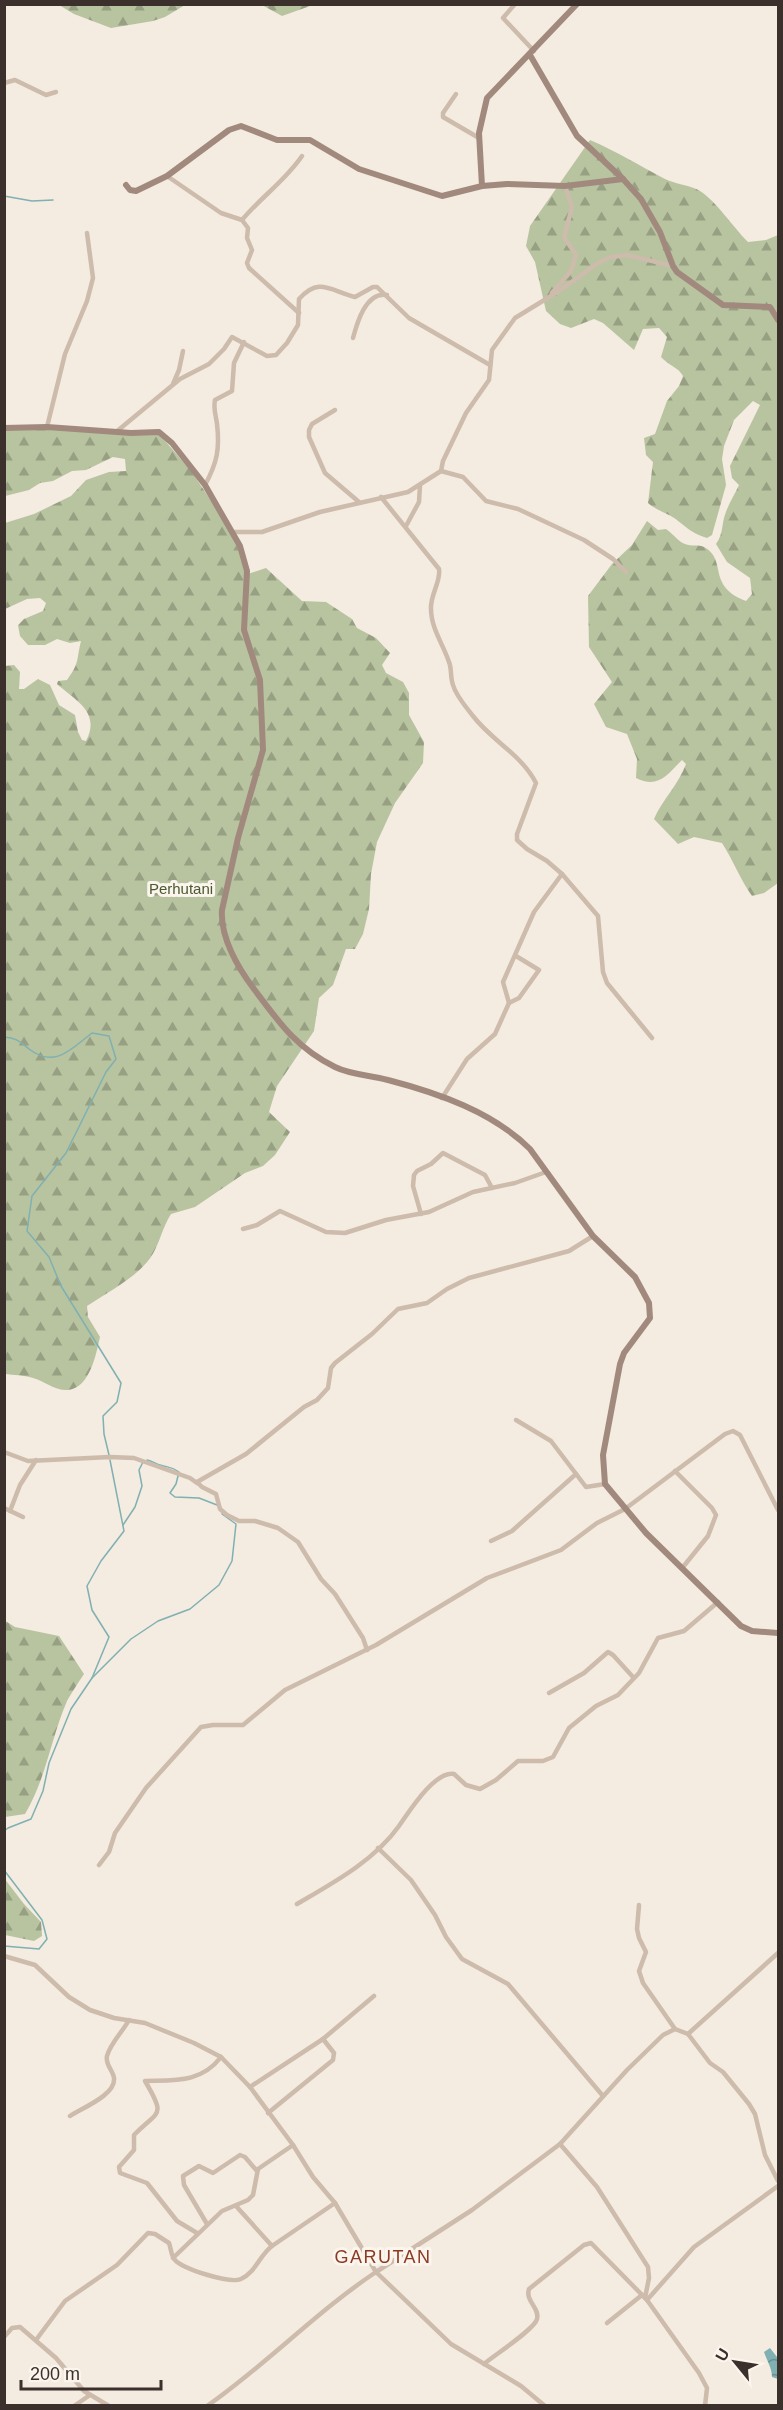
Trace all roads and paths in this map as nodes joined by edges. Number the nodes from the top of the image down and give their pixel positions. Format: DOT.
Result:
graph roads {
  1 [pos="515,4"];
  2 [pos="576,4"];
  3 [pos="532,53"];
  4 [pos="4,83"];
  5 [pos="56,92"];
  6 [pos="456,94"];
  7 [pos="479,138"];
  8 [pos="302,156"];
  9 [pos="167,176"];
  10 [pos="622,179"];
  11 [pos="126,185"];
  12 [pos="482,186"];
  13 [pos="565,186"];
  14 [pos="242,220"];
  15 [pos="87,233"];
  16 [pos="673,266"];
  17 [pos="387,295"];
  18 [pos="546,299"];
  19 [pos="299,313"];
  20 [pos="778,320"];
  21 [pos="353,338"];
  22 [pos="244,342"];
  23 [pos="183,351"];
  24 [pos="490,365"];
  25 [pos="171,386"];
  26 [pos="335,410"];
  27 [pos="47,427"];
  28 [pos="4,428"];
  29 [pos="116,432"];
  30 [pos="441,471"];
  31 [pos="205,485"];
  32 [pos="420,485"];
  33 [pos="381,497"];
  34 [pos="359,502"];
  35 [pos="406,526"];
  36 [pos="233,532"];
  37 [pos="626,572"];
  38 [pos="562,874"];
  39 [pos="516,956"];
  40 [pos="509,1003"];
  41 [pos="652,1038"];
  42 [pos="442,1098"];
  43 [pos="546,1172"];
  44 [pos="492,1188"];
  45 [pos="421,1214"];
  46 [pos="243,1229"];
  47 [pos="593,1236"];
  48 [pos="516,1420"];
  49 [pos="4,1452"];
  50 [pos="36,1460"];
  51 [pos="675,1471"];
  52 [pos="576,1474"];
  53 [pos="197,1483"];
  54 [pos="606,1484"];
  55 [pos="7,1509"];
  56 [pos="625,1509"];
  57 [pos="778,1510"];
  58 [pos="22,1517"];
  59 [pos="491,1541"];
  60 [pos="682,1568"];
  61 [pos="718,1602"];
  62 [pos="778,1633"];
  63 [pos="368,1650"];
  64 [pos="633,1677"];
  65 [pos="549,1693"];
  66 [pos="378,1848"];
  67 [pos="99,1865"];
  68 [pos="297,1904"];
  69 [pos="639,1905"];
  70 [pos="778,1953"];
  71 [pos="4,1956"];
  72 [pos="374,1996"];
  73 [pos="129,2020"];
  74 [pos="675,2029"];
  75 [pos="688,2034"];
  76 [pos="323,2038"];
  77 [pos="221,2057"];
  78 [pos="250,2087"];
  79 [pos="603,2096"];
  80 [pos="268,2113"];
  81 [pos="70,2115"];
  82 [pos="560,2144"];
  83 [pos="293,2145"];
  84 [pos="257,2171"];
  85 [pos="778,2181"];
  86 [pos="778,2186"];
  87 [pos="335,2203"];
  88 [pos="236,2206"];
  89 [pos="207,2224"];
  90 [pos="198,2233"];
  91 [pos="272,2246"];
  92 [pos="173,2258"];
  93 [pos="376,2272"];
  94 [pos="645,2298"];
  95 [pos="606,2323"];
  96 [pos="4,2337"];
  97 [pos="36,2340"];
  98 [pos="484,2364"];
  99 [pos="90,2395"];
  100 [pos="74,2406"];
  101 [pos="109,2406"];
  102 [pos="207,2406"];
  103 [pos="545,2406"];
  104 [pos="705,2406"];
  1 -- 3 [label="street"];
  2 -- 3 [label="street"];
  3 -- 7 [label="street"];
  3 -- 10 [label="street"];
  4 -- 5 [label="street"];
  6 -- 7 [label="street"];
  7 -- 12 [label="street"];
  8 -- 14 [label="street"];
  9 -- 11 [label="street"];
  9 -- 12 [label="street"];
  9 -- 14 [label="street"];
  10 -- 13 [label="street"];
  10 -- 16 [label="street"];
  12 -- 13 [label="street"];
  13 -- 18 [label="street"];
  14 -- 19 [label="street"];
  15 -- 27 [label="street"];
  16 -- 18 [label="street"];
  16 -- 20 [label="street"];
  17 -- 19 [label="street"];
  17 -- 21 [label="street"];
  17 -- 24 [label="street"];
  18 -- 24 [label="street"];
  19 -- 22 [label="street"];
  22 -- 25 [label="street"];
  22 -- 31 [label="street"];
  23 -- 25 [label="street"];
  24 -- 30 [label="street"];
  25 -- 29 [label="street"];
  26 -- 34 [label="street"];
  27 -- 28 [label="street"];
  27 -- 29 [label="street"];
  29 -- 31 [label="street"];
  30 -- 32 [label="street"];
  30 -- 37 [label="street"];
  31 -- 36 [label="street"];
  32 -- 33 [label="street"];
  32 -- 35 [label="street"];
  33 -- 34 [label="street"];
  33 -- 35 [label="street"];
  34 -- 36 [label="street"];
  35 -- 38 [label="street"];
  36 -- 42 [label="street"];
  38 -- 39 [label="street"];
  38 -- 41 [label="street"];
  39 -- 40 [label="street"];
  39 -- 40 [label="street"];
  40 -- 42 [label="street"];
  42 -- 43 [label="street"];
  43 -- 44 [label="street"];
  43 -- 47 [label="street"];
  44 -- 45 [label="street"];
  44 -- 45 [label="street"];
  45 -- 46 [label="street"];
  47 -- 53 [label="street"];
  47 -- 54 [label="street"];
  48 -- 52 [label="street"];
  49 -- 50 [label="street"];
  50 -- 53 [label="street"];
  50 -- 55 [label="street"];
  51 -- 56 [label="street"];
  51 -- 57 [label="street"];
  51 -- 60 [label="street"];
  52 -- 54 [label="street"];
  52 -- 59 [label="street"];
  53 -- 63 [label="street"];
  54 -- 56 [label="street"];
  55 -- 58 [label="street"];
  56 -- 60 [label="street"];
  56 -- 63 [label="street"];
  60 -- 61 [label="street"];
  61 -- 62 [label="street"];
  61 -- 64 [label="street"];
  63 -- 67 [label="street"];
  64 -- 65 [label="street"];
  64 -- 66 [label="street"];
  66 -- 68 [label="street"];
  66 -- 79 [label="street"];
  69 -- 74 [label="street"];
  70 -- 75 [label="street"];
  71 -- 73 [label="street"];
  72 -- 76 [label="street"];
  73 -- 77 [label="street"];
  73 -- 81 [label="street"];
  74 -- 75 [label="street"];
  74 -- 79 [label="street"];
  75 -- 85 [label="street"];
  76 -- 78 [label="street"];
  76 -- 80 [label="street"];
  77 -- 78 [label="street"];
  77 -- 90 [label="street"];
  78 -- 80 [label="street"];
  79 -- 82 [label="street"];
  80 -- 83 [label="street"];
  82 -- 93 [label="street"];
  82 -- 94 [label="street"];
  83 -- 84 [label="street"];
  83 -- 87 [label="street"];
  84 -- 88 [label="street"];
  84 -- 89 [label="street"];
  86 -- 94 [label="street"];
  87 -- 91 [label="street"];
  87 -- 93 [label="street"];
  88 -- 89 [label="street"];
  88 -- 91 [label="street"];
  89 -- 90 [label="street"];
  90 -- 92 [label="street"];
  91 -- 92 [label="street"];
  92 -- 97 [label="street"];
  93 -- 98 [label="street"];
  93 -- 102 [label="street"];
  94 -- 95 [label="street"];
  94 -- 98 [label="street"];
  94 -- 104 [label="street"];
  96 -- 97 [label="street"];
  97 -- 99 [label="street"];
  98 -- 103 [label="street"];
  99 -- 100 [label="street"];
  99 -- 101 [label="street"];
}
